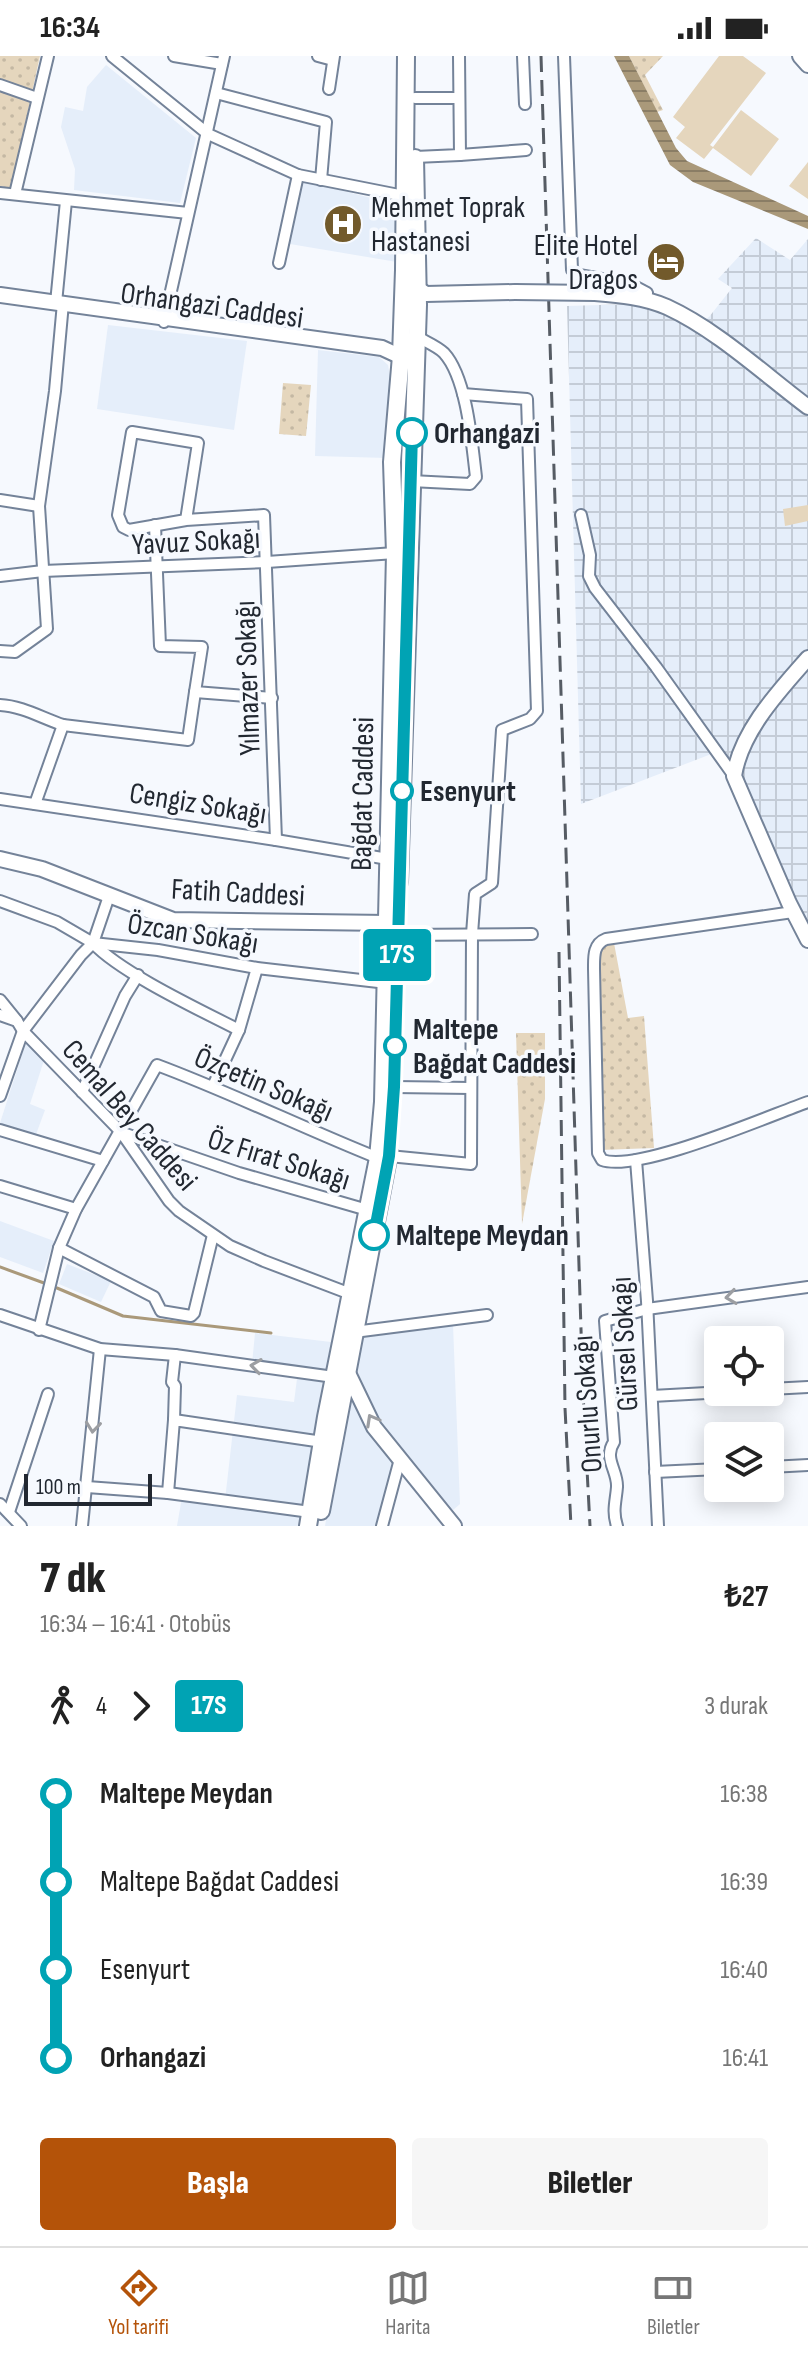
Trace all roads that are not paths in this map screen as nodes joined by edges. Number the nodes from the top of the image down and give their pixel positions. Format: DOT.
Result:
graph roads {
  1 [pos="48,56"];
  2 [pos="112,56"];
  3 [pos="174,56"];
  4 [pos="318,56"];
  5 [pos="406,56"];
  6 [pos="415,56"];
  7 [pos="459,56"];
  8 [pos="523,56"];
  9 [pos="564,56"];
  10 [pos="800,56"];
  11 [pos="334,58"];
  12 [pos="223,60"];
  13 [pos="808,65"];
  14 [pos="0,85"];
  15 [pos="329,89"];
  16 [pos="216,93"];
  17 [pos="37,98"];
  18 [pos="415,98"];
  19 [pos="459,98"];
  20 [pos="525,104"];
  21 [pos="208,134"];
  22 [pos="526,150"];
  23 [pos="460,155"];
  24 [pos="415,157"];
  25 [pos="298,175"];
  26 [pos="321,180"];
  27 [pos="0,193"];
  28 [pos="15,194"];
  29 [pos="404,196"];
  30 [pos="66,201"];
  31 [pos="188,213"];
  32 [pos="279,263"];
  33 [pos="417,289"];
  34 [pos="595,290"];
  35 [pos="647,293"];
  36 [pos="0,295"];
  37 [pos="0,303"];
  38 [pos="60,306"];
  39 [pos="164,321"];
  40 [pos="402,325"];
  41 [pos="416,336"];
  42 [pos="382,348"];
  43 [pos="401,356"];
  44 [pos="414,375"];
  45 [pos="398,385"];
  46 [pos="463,394"];
  47 [pos="808,398"];
  48 [pos="808,407"];
  49 [pos="392,462"];
  50 [pos="411,474"];
  51 [pos="0,500"];
  52 [pos="394,504"];
  53 [pos="39,506"];
  54 [pos="411,510"];
  55 [pos="581,515"];
  56 [pos="186,520"];
  57 [pos="155,525"];
  58 [pos="395,553"];
  59 [pos="267,562"];
  60 [pos="158,567"];
  61 [pos="43,571"];
  62 [pos="0,576"];
  63 [pos="0,651"];
  64 [pos="808,658"];
  65 [pos="195,692"];
  66 [pos="272,698"];
  67 [pos="0,705"];
  68 [pos="63,725"];
  69 [pos="734,776"];
  70 [pos="0,799"];
  71 [pos="35,804"];
  72 [pos="276,840"];
  73 [pos="0,859"];
  74 [pos="388,859"];
  75 [pos="109,896"];
  76 [pos="0,901"];
  77 [pos="793,912"];
  78 [pos="393,929"];
  79 [pos="472,934"];
  80 [pos="532,934"];
  81 [pos="808,940"];
  82 [pos="93,943"];
  83 [pos="122,946"];
  84 [pos="117,962"];
  85 [pos="257,968"];
  86 [pos="138,975"];
  87 [pos="387,983"];
  88 [pos="0,1000"];
  89 [pos="0,1015"];
  90 [pos="20,1026"];
  91 [pos="239,1030"];
  92 [pos="213,1086"];
  93 [pos="394,1087"];
  94 [pos="471,1088"];
  95 [pos="82,1092"];
  96 [pos="0,1096"];
  97 [pos="808,1102"];
  98 [pos="0,1130"];
  99 [pos="121,1132"];
  100 [pos="383,1157"];
  101 [pos="636,1160"];
  102 [pos="103,1161"];
  103 [pos="0,1186"];
  104 [pos="76,1209"];
  105 [pos="373,1212"];
  106 [pos="213,1235"];
  107 [pos="59,1248"];
  108 [pos="808,1287"];
  109 [pos="356,1297"];
  110 [pos="647,1309"];
  111 [pos="0,1315"];
  112 [pos="487,1315"];
  113 [pos="39,1330"];
  114 [pos="354,1332"];
  115 [pos="100,1349"];
  116 [pos="175,1355"];
  117 [pos="341,1375"];
  118 [pos="808,1387"];
  119 [pos="784,1388"];
  120 [pos="704,1393"];
  121 [pos="48,1394"];
  122 [pos="652,1396"];
  123 [pos="174,1420"];
  124 [pos="316,1441"];
  125 [pos="400,1459"];
  126 [pos="808,1465"];
  127 [pos="784,1466"];
  128 [pos="704,1470"];
  129 [pos="655,1472"];
  130 [pos="87,1487"];
  131 [pos="168,1493"];
  132 [pos="4,1508"];
  133 [pos="306,1519"];
  134 [pos="21,1526"];
  135 [pos="82,1526"];
  136 [pos="318,1526"];
  137 [pos="382,1526"];
  138 [pos="454,1526"];
  139 [pos="617,1526"];
  140 [pos="658,1526"];
  1 -- 17 [label="street"];
  2 -- 21 [label="street"];
  3 -- 12 [label="street"];
  4 -- 11 [label="street"];
  5 -- 29 [label="main road, Bağdat Caddesi"];
  6 -- 18 [label="main road, Bağdat Caddesi"];
  7 -- 19 [label="street"];
  8 -- 20 [label="street"];
  9 -- 35 [label="street"];
  10 -- 13 [label="main road"];
  11 -- 15 [label="street"];
  12 -- 16 [label="street"];
  14 -- 17 [label="street"];
  16 -- 21 [label="street"];
  16 -- 26 [label="street"];
  17 -- 28 [label="street"];
  18 -- 19 [label="street"];
  18 -- 24 [label="main road, Bağdat Caddesi"];
  19 -- 23 [label="street"];
  21 -- 25 [label="street"];
  21 -- 31 [label="street"];
  22 -- 23 [label="street"];
  23 -- 24 [label="street"];
  24 -- 33 [label="main road, Bağdat Caddesi"];
  25 -- 26 [label="street"];
  25 -- 32 [label="street"];
  26 -- 29 [label="street"];
  27 -- 28 [label="street"];
  28 -- 30 [label="street"];
  29 -- 33 [label="main road, Bağdat Caddesi"];
  30 -- 31 [label="street"];
  30 -- 38 [label="street"];
  31 -- 39 [label="street"];
  33 -- 34 [label="main road, bridge"];
  33 -- 40 [label="main road, Bağdat Caddesi"];
  33 -- 41 [label="main road, Bağdat Caddesi"];
  34 -- 35 [label="main road"];
  34 -- 48 [label="main road"];
  35 -- 47 [label="main road"];
  36 -- 38 [label="main road, Orhangazi Caddesi"];
  37 -- 38 [label="main road, Orhangazi Caddesi"];
  38 -- 39 [label="main road, Orhangazi Caddesi"];
  38 -- 53 [label="street"];
  39 -- 42 [label="main road, Orhangazi Caddesi"];
  39 -- 45 [label="main road, Orhangazi Caddesi"];
  40 -- 42 [label="main road"];
  40 -- 43 [label="main road, Bağdat Caddesi"];
  41 -- 44 [label="main road, Bağdat Caddesi"];
  41 -- 46 [label="street"];
  42 -- 43 [label="main road, Orhangazi Caddesi"];
  43 -- 44 [label="main road"];
  43 -- 45 [label="main road, Bağdat Caddesi"];
  44 -- 50 [label="main road, Bağdat Caddesi"];
  45 -- 49 [label="main road, Bağdat Caddesi"];
  46 -- 50 [label="street"];
  46 -- 79 [label="street"];
  49 -- 50 [label="main road"];
  49 -- 52 [label="main road, Bağdat Caddesi"];
  50 -- 54 [label="main road, Bağdat Caddesi"];
  51 -- 53 [label="street"];
  52 -- 54 [label="main road"];
  52 -- 58 [label="main road, Bağdat Caddesi"];
  53 -- 61 [label="street"];
  54 -- 78 [label="main road, Bağdat Caddesi"];
  55 -- 69 [label="street"];
  56 -- 57 [label="street"];
  56 -- 57 [label="street"];
  56 -- 59 [label="street, Yılmazer Sokağı"];
  57 -- 60 [label="street"];
  58 -- 59 [label="street, Yavuz Sokağı"];
  58 -- 74 [label="main road, Bağdat Caddesi"];
  59 -- 60 [label="street, Yavuz Sokağı"];
  59 -- 66 [label="street, Yılmazer Sokağı"];
  60 -- 61 [label="street, Yavuz Sokağı"];
  60 -- 65 [label="street"];
  61 -- 62 [label="street, Yavuz Sokağı"];
  61 -- 63 [label="street"];
  64 -- 69 [label="main road"];
  65 -- 66 [label="street"];
  65 -- 68 [label="street"];
  66 -- 72 [label="street, Yılmazer Sokağı"];
  67 -- 68 [label="street"];
  68 -- 71 [label="street"];
  69 -- 77 [label="main road"];
  70 -- 71 [label="street, Cengiz Sokağı"];
  71 -- 72 [label="street, Cengiz Sokağı"];
  72 -- 74 [label="street, Cengiz Sokağı"];
  73 -- 75 [label="main road, Fatih Caddesi"];
  74 -- 78 [label="main road, Bağdat Caddesi"];
  75 -- 78 [label="main road, Fatih Caddesi"];
  75 -- 82 [label="street"];
  76 -- 82 [label="street, Özcan Sokağı"];
  77 -- 81 [label="main road"];
  77 -- 101 [label="street"];
  78 -- 79 [label="street"];
  78 -- 87 [label="main road, Bağdat Caddesi"];
  78 -- 93 [label="main road, Bağdat Caddesi"];
  79 -- 80 [label="street"];
  79 -- 94 [label="street"];
  82 -- 83 [label="street, Özcan Sokağı"];
  82 -- 84 [label="street"];
  82 -- 90 [label="street"];
  83 -- 84 [label="street"];
  83 -- 85 [label="street, Özcan Sokağı"];
  84 -- 86 [label="street"];
  85 -- 87 [label="street, Özcan Sokağı"];
  85 -- 91 [label="street"];
  86 -- 91 [label="street"];
  86 -- 95 [label="street"];
  87 -- 100 [label="main road, Bağdat Caddesi"];
  88 -- 90 [label="street"];
  89 -- 90 [label="street, Cemal Bey Caddesi"];
  90 -- 95 [label="street, Cemal Bey Caddesi"];
  90 -- 96 [label="street"];
  91 -- 92 [label="street"];
  92 -- 99 [label="street, Özçetin Sokağı"];
  92 -- 100 [label="street, Özçetin Sokağı"];
  93 -- 94 [label="street"];
  93 -- 100 [label="main road, Bağdat Caddesi"];
  94 -- 100 [label="street, Özçetin Sokağı"];
  95 -- 99 [label="street, Cemal Bey Caddesi"];
  97 -- 101 [label="street"];
  98 -- 102 [label="street"];
  99 -- 102 [label="street"];
  99 -- 105 [label="street, Öz Fırat Sokağı"];
  99 -- 106 [label="street, Cemal Bey Caddesi"];
  100 -- 105 [label="main road, Bağdat Caddesi"];
  101 -- 110 [label="street, Gürsel Sokağı"];
  102 -- 104 [label="street"];
  103 -- 104 [label="street"];
  104 -- 107 [label="street"];
  105 -- 109 [label="main road, Bağdat Caddesi"];
  106 -- 107 [label="street"];
  106 -- 109 [label="street, Cemal Bey Caddesi"];
  107 -- 113 [label="street"];
  108 -- 110 [label="street, one-way"];
  109 -- 114 [label="main road, Bağdat Caddesi"];
  109 -- 117 [label="main road, Bağdat Caddesi"];
  110 -- 122 [label="street, Gürsel Sokağı"];
  110 -- 139 [label="street, Onurlu Sokağı"];
  111 -- 113 [label="street"];
  112 -- 114 [label="street"];
  113 -- 115 [label="street"];
  114 -- 117 [label="main road, Bağdat Caddesi"];
  115 -- 116 [label="street"];
  115 -- 130 [label="street, one-way"];
  117 -- 116 [label="street, one-way"];
  116 -- 123 [label="street"];
  125 -- 117 [label="main road, one-way"];
  117 -- 133 [label="main road, Bağdat Caddesi"];
  117 -- 136 [label="main road, Bağdat Caddesi"];
  118 -- 119 [label="street"];
  120 -- 122 [label="street"];
  121 -- 132 [label="street"];
  122 -- 129 [label="street, Gürsel Sokağı"];
  123 -- 124 [label="street"];
  123 -- 131 [label="street"];
  125 -- 137 [label="street"];
  125 -- 138 [label="main road"];
  126 -- 127 [label="street"];
  128 -- 129 [label="street"];
  129 -- 140 [label="street, Gürsel Sokağı"];
  130 -- 131 [label="street"];
  130 -- 135 [label="street"];
  131 -- 133 [label="street"];
  132 -- 134 [label="street"];
}
